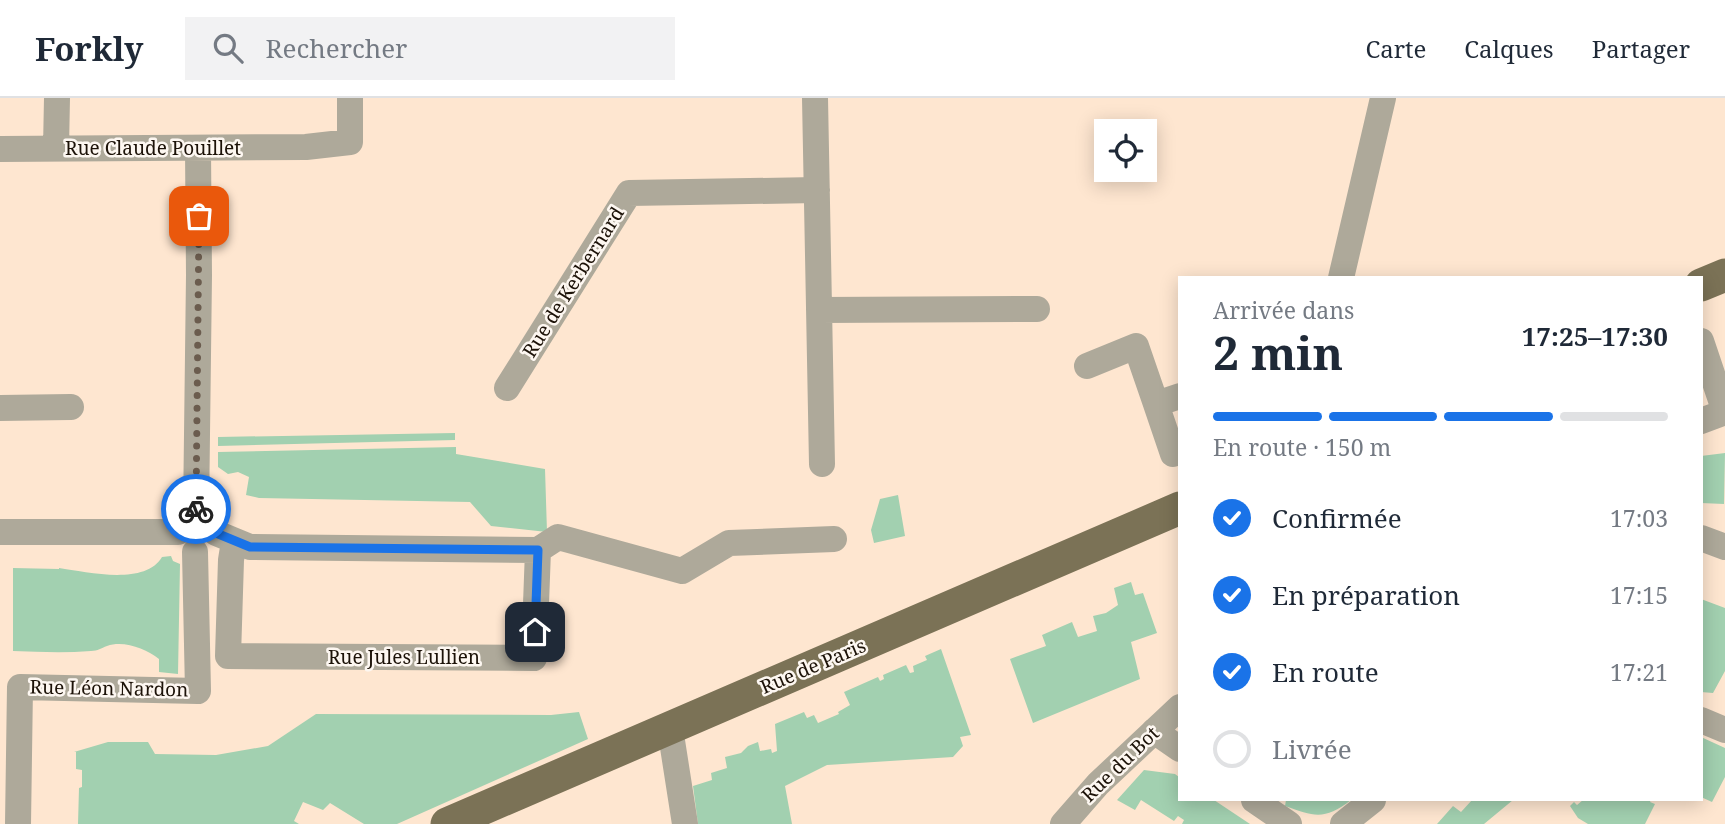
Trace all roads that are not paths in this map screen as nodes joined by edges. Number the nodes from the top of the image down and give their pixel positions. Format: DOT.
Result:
graph roads {
  1 [pos="57,98"];
  2 [pos="349,98"];
  3 [pos="815,98"];
  4 [pos="1383,98"];
  5 [pos="56,148"];
  6 [pos="0,149"];
  7 [pos="198,149"];
  8 [pos="817,190"];
  9 [pos="1725,275"];
  10 [pos="1341,276"];
  11 [pos="1703,284"];
  12 [pos="1037,309"];
  13 [pos="819,310"];
  14 [pos="1703,347"];
  15 [pos="1087,366"];
  16 [pos="507,388"];
  17 [pos="1168,400"];
  18 [pos="71,407"];
  19 [pos="0,408"];
  20 [pos="1725,412"];
  21 [pos="1703,420"];
  22 [pos="1173,454"];
  23 [pos="822,464"];
  24 [pos="1178,509"];
  25 [pos="0,532"];
  26 [pos="189,533"];
  27 [pos="225,537"];
  28 [pos="834,539"];
  29 [pos="1703,539"];
  30 [pos="1725,547"];
  31 [pos="538,550"];
  32 [pos="1178,709"];
  33 [pos="1703,721"];
  34 [pos="670,728"];
  35 [pos="1725,730"];
  36 [pos="1154,731"];
  37 [pos="1178,748"];
  38 [pos="1255,801"];
  39 [pos="1372,801"];
  40 [pos="18,824"];
  41 [pos="447,824"];
  42 [pos="685,824"];
  43 [pos="1063,824"];
  44 [pos="1289,824"];
  45 [pos="1343,824"];
  1 -- 5 [label="street"];
  2 -- 7 [label="street, Rue Claude Pouillet"];
  3 -- 8 [label="street"];
  4 -- 10 [label="street"];
  5 -- 6 [label="street, Rue Claude Pouillet"];
  5 -- 7 [label="street, Rue Claude Pouillet"];
  7 -- 26 [label="street"];
  8 -- 13 [label="street"];
  8 -- 16 [label="street, Rue de Kerbernard"];
  9 -- 11 [label="main road"];
  12 -- 13 [label="street"];
  13 -- 23 [label="street"];
  14 -- 20 [label="street"];
  15 -- 17 [label="street"];
  17 -- 22 [label="street"];
  18 -- 19 [label="street"];
  20 -- 21 [label="street"];
  24 -- 34 [label="main road, Rue de Paris"];
  25 -- 26 [label="street"];
  26 -- 27 [label="street"];
  26 -- 40 [label="street, Rue Léon Nardon"];
  27 -- 31 [label="street"];
  27 -- 31 [label="street, Rue Jules Lullien"];
  28 -- 31 [label="street"];
  29 -- 30 [label="street"];
  32 -- 36 [label="street, Rue du Bot"];
  33 -- 35 [label="street"];
  34 -- 41 [label="main road, Rue de Paris"];
  34 -- 42 [label="street"];
  36 -- 37 [label="street"];
  36 -- 43 [label="street, Rue du Bot"];
  38 -- 44 [label="street"];
  39 -- 45 [label="street"];
}
